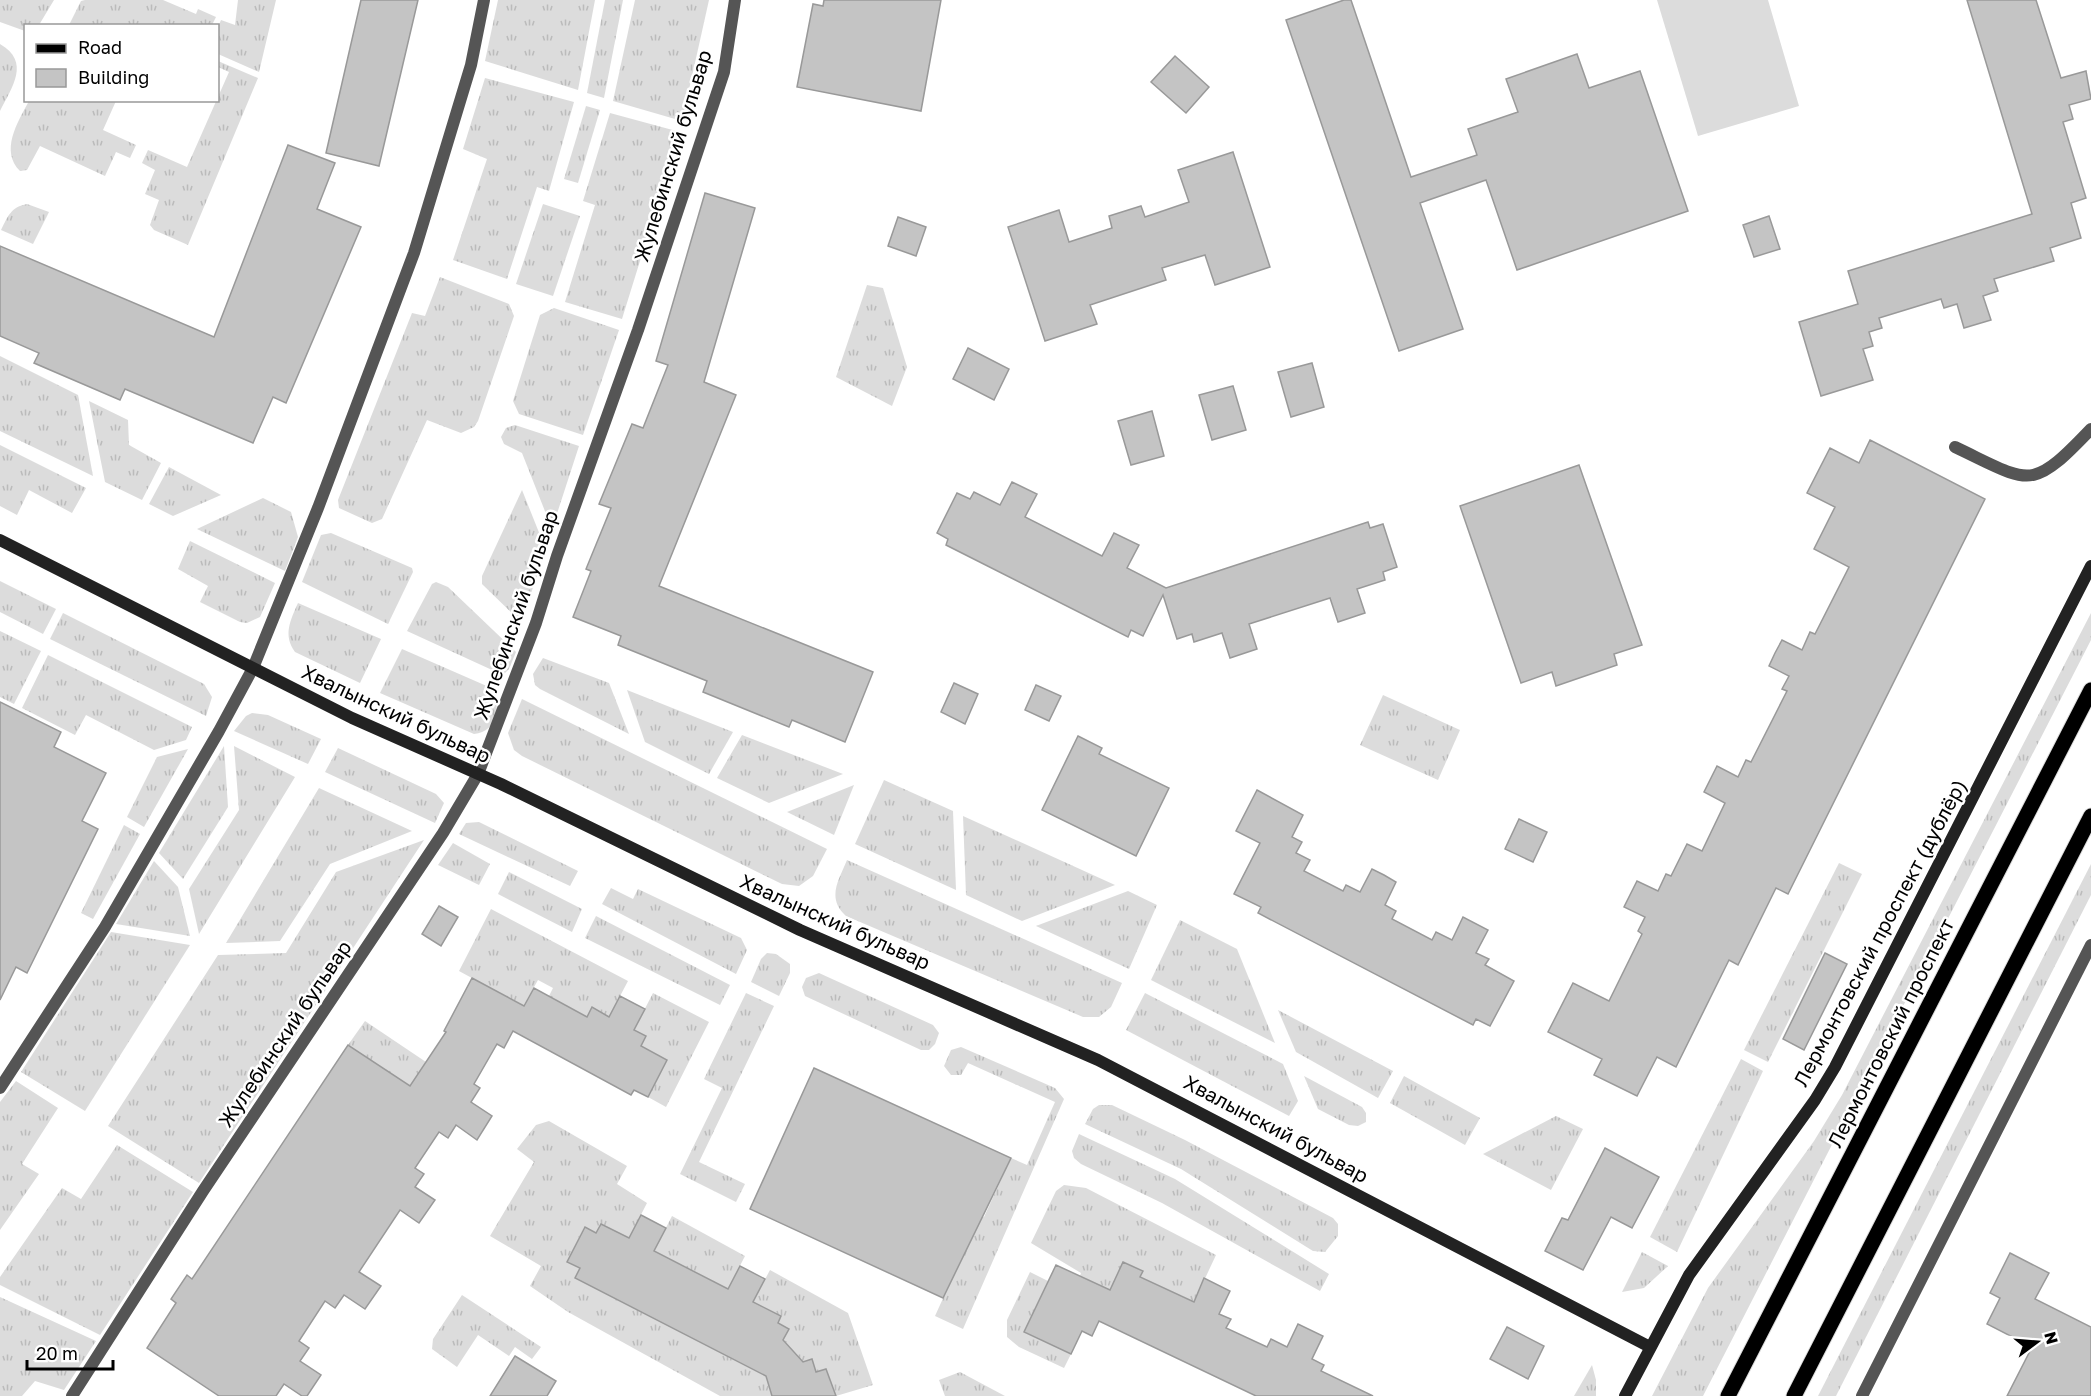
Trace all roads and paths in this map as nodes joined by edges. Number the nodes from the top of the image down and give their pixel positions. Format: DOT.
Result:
graph roads {
  1 [pos="484,0"];
  2 [pos="735,0"];
  3 [pos="2091,429"];
  4 [pos="1955,447"];
  5 [pos="0,540"];
  6 [pos="2091,566"];
  7 [pos="253,668"];
  8 [pos="2091,690"];
  9 [pos="478,774"];
  10 [pos="2091,816"];
  11 [pos="2091,945"];
  12 [pos="0,1088"];
  13 [pos="1650,1347"];
  14 [pos="72,1396"];
  15 [pos="1625,1396"];
  16 [pos="1728,1396"];
  17 [pos="1794,1396"];
  18 [pos="1862,1396"];
  1 -- 7 [label="street"];
  2 -- 9 [label="street, Жулебинский бульвар"];
  3 -- 4 [label="street"];
  5 -- 7 [label="street, Хвалынский бульвар"];
  6 -- 13 [label="street, Лермонтовский проспект (дублёр)"];
  7 -- 9 [label="street, Хвалынский бульвар"];
  7 -- 12 [label="street"];
  8 -- 16 [label="main road, Лермонтовский проспект"];
  9 -- 13 [label="street, Хвалынский бульвар"];
  9 -- 14 [label="street, Жулебинский бульвар"];
  10 -- 17 [label="main road"];
  11 -- 18 [label="street"];
  13 -- 15 [label="street, Лермонтовский проспект (дублёр)"];
}
